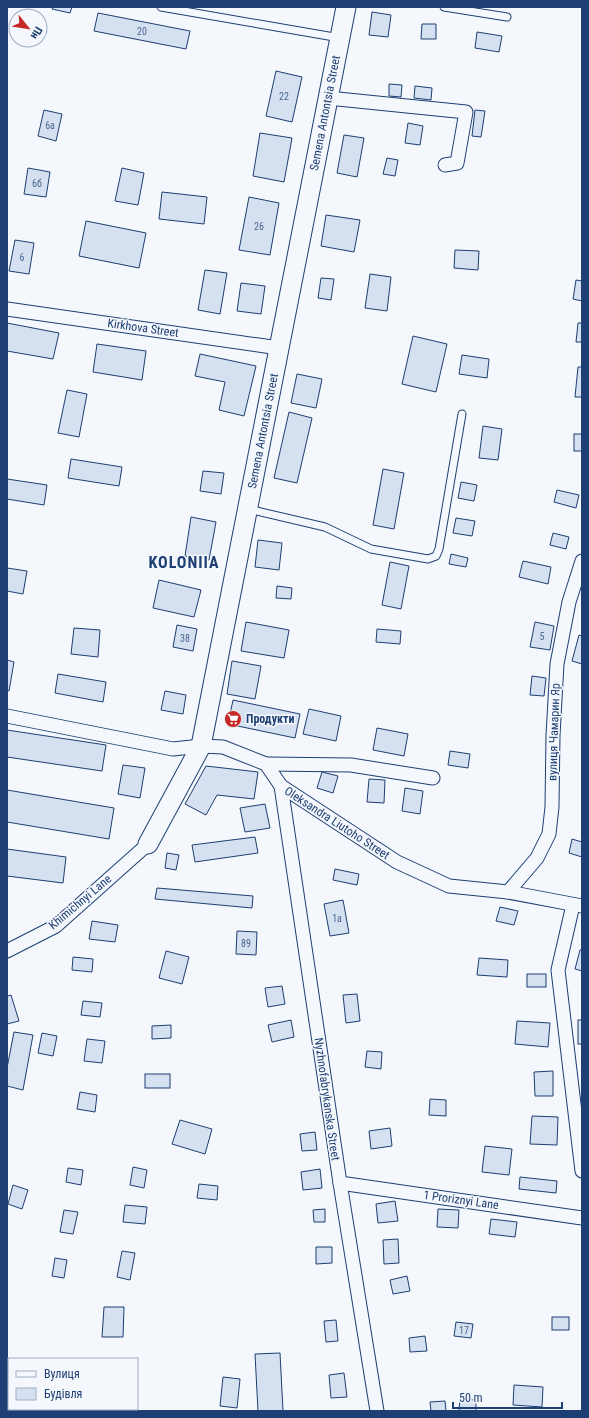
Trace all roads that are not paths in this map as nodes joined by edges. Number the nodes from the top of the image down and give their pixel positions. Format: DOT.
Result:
graph roads {
  1 [pos="162,7"];
  2 [pos="346,7"];
  3 [pos="444,7"];
  4 [pos="171,8"];
  5 [pos="507,17"];
  6 [pos="340,38"];
  7 [pos="328,98"];
  8 [pos="445,165"];
  9 [pos="7,309"];
  10 [pos="280,348"];
  11 [pos="462,414"];
  12 [pos="248,509"];
  13 [pos="582,561"];
  14 [pos="7,716"];
  15 [pos="201,746"];
  16 [pos="266,764"];
  17 [pos="433,778"];
  18 [pos="281,786"];
  19 [pos="148,844"];
  20 [pos="508,892"];
  21 [pos="578,906"];
  22 [pos="7,951"];
  23 [pos="582,1171"];
  24 [pos="340,1183"];
  25 [pos="582,1218"];
  26 [pos="377,1411"];
  1 -- 4 [label="lane"];
  2 -- 6 [label="street, Semena Antontsia Street"];
  3 -- 5 [label="lane"];
  4 -- 6 [label="lane"];
  6 -- 7 [label="street, Semena Antontsia Street"];
  7 -- 8 [label="street"];
  7 -- 10 [label="street, Semena Antontsia Street"];
  9 -- 10 [label="street, Kirkhova Street"];
  10 -- 12 [label="street, Semena Antontsia Street"];
  11 -- 12 [label="lane"];
  12 -- 15 [label="street, Semena Antontsia Street"];
  13 -- 20 [label="street, вулиця Чамарин Яр"];
  14 -- 15 [label="street"];
  15 -- 16 [label="street"];
  15 -- 19 [label="street, Semena Antontsia Street"];
  16 -- 17 [label="street"];
  16 -- 18 [label="street, Oleksandra Liutoho Street"];
  18 -- 20 [label="street, Oleksandra Liutoho Street"];
  18 -- 24 [label="street, Nyzhnofabrykanska Street"];
  19 -- 22 [label="street, Khimichnyi Lane"];
  20 -- 21 [label="street, Oleksandra Liutoho Street"];
  21 -- 23 [label="street"];
  24 -- 25 [label="street, 1 Proriznyi Lane"];
  24 -- 26 [label="street, Nyzhnofabrykanska Street"];
}
